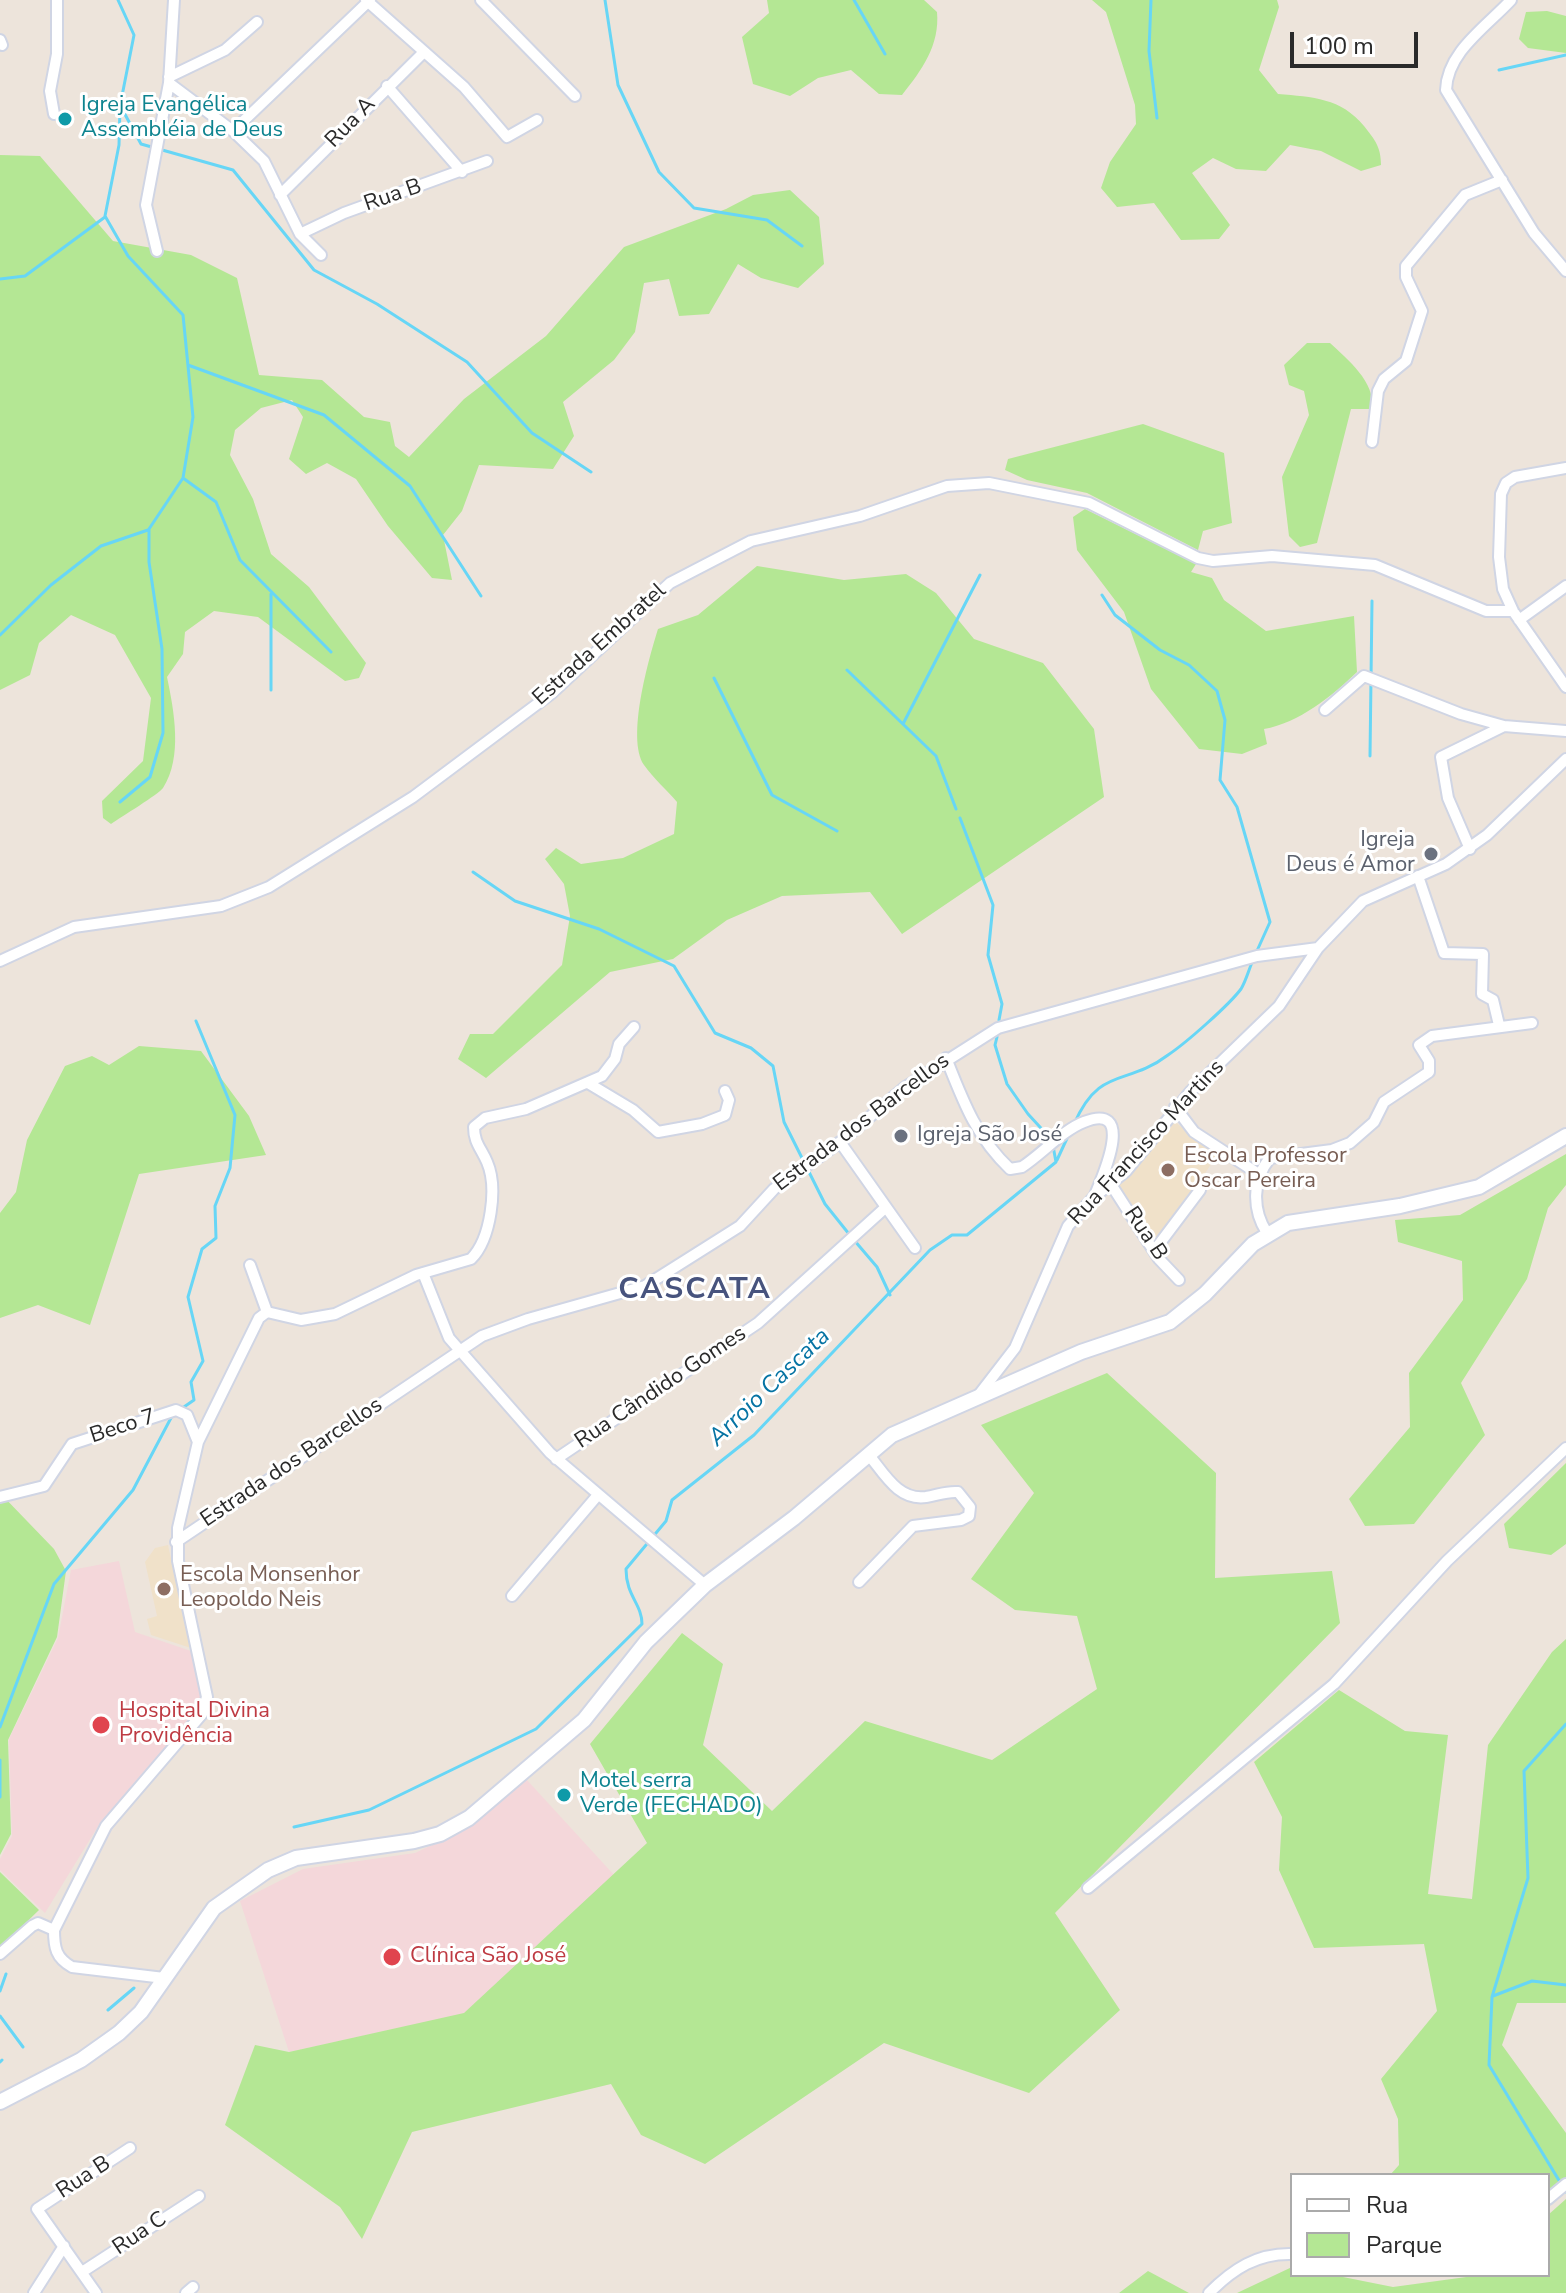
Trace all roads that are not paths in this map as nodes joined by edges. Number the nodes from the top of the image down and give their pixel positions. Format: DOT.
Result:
graph roads {
  1 [pos="57,0"];
  2 [pos="174,0"];
  3 [pos="481,0"];
  4 [pos="1511,0"];
  5 [pos="368,1"];
  6 [pos="257,22"];
  7 [pos="424,52"];
  8 [pos="169,80"];
  9 [pos="387,86"];
  10 [pos="575,96"];
  11 [pos="54,114"];
  12 [pos="537,120"];
  13 [pos="233,131"];
  14 [pos="487,161"];
  15 [pos="462,172"];
  16 [pos="1502,180"];
  17 [pos="280,195"];
  18 [pos="300,234"];
  19 [pos="157,251"];
  20 [pos="321,255"];
  21 [pos="1566,271"];
  22 [pos="1372,442"];
  23 [pos="1566,468"];
  24 [pos="1566,586"];
  25 [pos="1516,616"];
  26 [pos="1566,687"];
  27 [pos="1325,710"];
  28 [pos="1504,726"];
  29 [pos="1566,731"];
  30 [pos="1566,759"];
  31 [pos="1470,849"];
  32 [pos="1418,876"];
  33 [pos="1318,948"];
  34 [pos="0,961"];
  35 [pos="1532,1023"];
  36 [pos="1499,1025"];
  37 [pos="634,1027"];
  38 [pos="946,1058"];
  39 [pos="588,1083"];
  40 [pos="725,1091"];
  41 [pos="1175,1107"];
  42 [pos="1566,1136"];
  43 [pos="840,1142"];
  44 [pos="1260,1175"];
  45 [pos="1112,1186"];
  46 [pos="1200,1190"];
  47 [pos="1094,1197"];
  48 [pos="885,1208"];
  49 [pos="1267,1233"];
  50 [pos="915,1248"];
  51 [pos="1154,1251"];
  52 [pos="250,1265"];
  53 [pos="423,1273"];
  54 [pos="1179,1280"];
  55 [pos="267,1312"];
  56 [pos="460,1349"];
  57 [pos="978,1396"];
  58 [pos="198,1442"];
  59 [pos="1566,1448"];
  60 [pos="868,1454"];
  61 [pos="556,1459"];
  62 [pos="3,1496"];
  63 [pos="597,1496"];
  64 [pos="176,1542"];
  65 [pos="859,1582"];
  66 [pos="705,1585"];
  67 [pos="512,1596"];
  68 [pos="1088,1888"];
  69 [pos="54,1930"];
  70 [pos="0,1954"];
  71 [pos="164,1978"];
  72 [pos="0,2102"];
  73 [pos="130,2148"];
  74 [pos="1566,2184"];
  75 [pos="199,2196"];
  76 [pos="1550,2197"];
  77 [pos="64,2246"];
  78 [pos="1290,2254"];
  79 [pos="82,2272"];
  80 [pos="34,2293"];
  81 [pos="96,2293"];
  82 [pos="1209,2293"];
  1 -- 11 [label="street"];
  2 -- 8 [label="street"];
  3 -- 10 [label="street"];
  4 -- 16 [label="street"];
  5 -- 7 [label="street"];
  5 -- 13 [label="street"];
  6 -- 8 [label="street"];
  7 -- 9 [label="street, Rua A"];
  7 -- 12 [label="street"];
  8 -- 13 [label="street"];
  8 -- 19 [label="street"];
  9 -- 15 [label="street"];
  9 -- 17 [label="street, Rua A"];
  13 -- 17 [label="street"];
  14 -- 15 [label="street, Rua B"];
  15 -- 18 [label="street, Rua B"];
  16 -- 21 [label="street"];
  16 -- 22 [label="street"];
  17 -- 18 [label="street"];
  18 -- 20 [label="street"];
  23 -- 25 [label="street"];
  24 -- 25 [label="street"];
  25 -- 26 [label="street"];
  25 -- 34 [label="street, Estrada Embratel"];
  27 -- 28 [label="street"];
  28 -- 29 [label="street"];
  28 -- 31 [label="street"];
  30 -- 31 [label="street"];
  31 -- 32 [label="street"];
  32 -- 33 [label="street"];
  32 -- 36 [label="street"];
  33 -- 38 [label="street, Estrada dos Barcellos"];
  33 -- 41 [label="street, Rua Francisco Martins"];
  35 -- 36 [label="street"];
  36 -- 44 [label="street"];
  37 -- 39 [label="street"];
  38 -- 43 [label="street, Estrada dos Barcellos"];
  38 -- 47 [label="street"];
  39 -- 40 [label="street"];
  39 -- 53 [label="street"];
  41 -- 44 [label="street"];
  41 -- 45 [label="street, Rua Francisco Martins"];
  42 -- 49 [label="main road"];
  43 -- 48 [label="street"];
  43 -- 56 [label="street, Estrada dos Barcellos"];
  44 -- 49 [label="street"];
  45 -- 47 [label="street, Rua Francisco Martins"];
  45 -- 51 [label="street, Rua B"];
  46 -- 51 [label="street"];
  47 -- 57 [label="street, Rua Francisco Martins"];
  48 -- 50 [label="street"];
  48 -- 61 [label="street, Rua Cândido Gomes"];
  49 -- 57 [label="main road"];
  51 -- 54 [label="street, Rua B"];
  52 -- 55 [label="street"];
  53 -- 55 [label="street"];
  53 -- 56 [label="street"];
  55 -- 58 [label="street"];
  56 -- 61 [label="street"];
  56 -- 64 [label="street, Estrada dos Barcellos"];
  57 -- 60 [label="main road"];
  58 -- 62 [label="street, Beco 7"];
  58 -- 64 [label="street"];
  59 -- 68 [label="street"];
  60 -- 65 [label="street"];
  60 -- 66 [label="main road"];
  61 -- 63 [label="street"];
  63 -- 66 [label="street"];
  63 -- 67 [label="street"];
  64 -- 69 [label="street"];
  66 -- 71 [label="main road"];
  69 -- 70 [label="street"];
  69 -- 71 [label="street"];
  71 -- 72 [label="main road"];
  73 -- 77 [label="street, Rua B"];
  74 -- 76 [label="street"];
  75 -- 79 [label="street, Rua C"];
  77 -- 79 [label="street"];
  77 -- 80 [label="street"];
  78 -- 82 [label="street"];
  79 -- 81 [label="street"];
}
